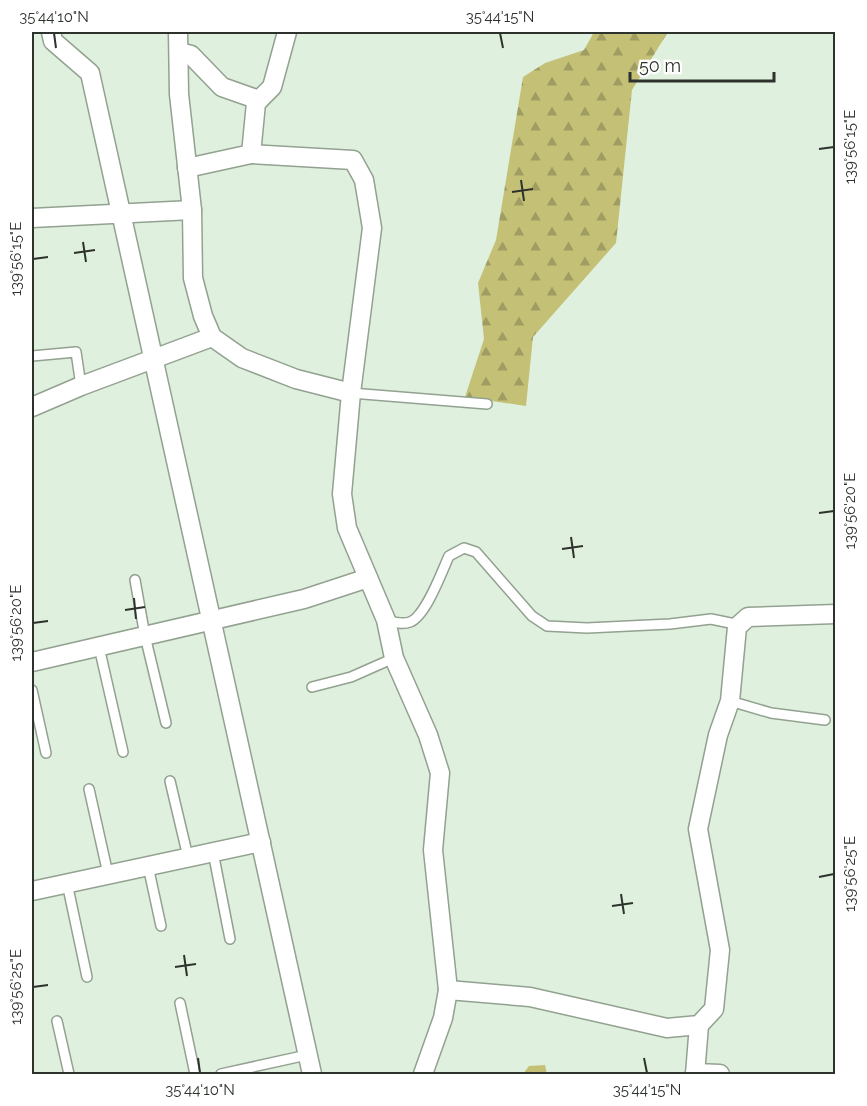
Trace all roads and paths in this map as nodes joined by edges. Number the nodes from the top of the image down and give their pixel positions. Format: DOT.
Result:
graph roads {
  1 [pos="51,32"];
  2 [pos="178,32"];
  3 [pos="287,32"];
  4 [pos="179,52"];
  5 [pos="259,100"];
  6 [pos="251,154"];
  7 [pos="187,168"];
  8 [pos="192,210"];
  9 [pos="122,214"];
  10 [pos="32,218"];
  11 [pos="213,337"];
  12 [pos="32,356"];
  13 [pos="154,359"];
  14 [pos="81,386"];
  15 [pos="351,393"];
  16 [pos="487,404"];
  17 [pos="32,407"];
  18 [pos="368,578"];
  19 [pos="135,580"];
  20 [pos="836,614"];
  21 [pos="386,620"];
  22 [pos="212,621"];
  23 [pos="740,625"];
  24 [pos="145,636"];
  25 [pos="99,647"];
  26 [pos="394,658"];
  27 [pos="32,662"];
  28 [pos="312,687"];
  29 [pos="32,690"];
  30 [pos="730,701"];
  31 [pos="825,720"];
  32 [pos="165,723"];
  33 [pos="123,752"];
  34 [pos="46,753"];
  35 [pos="170,781"];
  36 [pos="89,789"];
  37 [pos="261,842"];
  38 [pos="213,852"];
  39 [pos="188,857"];
  40 [pos="148,866"];
  41 [pos="108,874"];
  42 [pos="67,883"];
  43 [pos="32,891"];
  44 [pos="161,926"];
  45 [pos="230,939"];
  46 [pos="87,977"];
  47 [pos="447,990"];
  48 [pos="180,1003"];
  49 [pos="57,1021"];
  50 [pos="699,1025"];
  51 [pos="307,1055"];
  52 [pos="69,1074"];
  53 [pos="195,1074"];
  54 [pos="221,1074"];
  55 [pos="312,1074"];
  56 [pos="423,1074"];
  57 [pos="695,1074"];
  58 [pos="720,1074"];
  1 -- 9 [label="street"];
  2 -- 4 [label="street"];
  3 -- 5 [label="street"];
  4 -- 5 [label="street"];
  4 -- 7 [label="street"];
  5 -- 6 [label="street"];
  6 -- 7 [label="street"];
  6 -- 15 [label="street"];
  7 -- 8 [label="street"];
  8 -- 9 [label="street"];
  8 -- 11 [label="street"];
  9 -- 10 [label="street"];
  9 -- 13 [label="street"];
  11 -- 13 [label="street"];
  11 -- 15 [label="street"];
  12 -- 14 [label="lane"];
  13 -- 14 [label="street"];
  13 -- 22 [label="street"];
  14 -- 17 [label="street"];
  15 -- 16 [label="lane"];
  15 -- 18 [label="street"];
  18 -- 21 [label="street"];
  18 -- 22 [label="street"];
  19 -- 24 [label="lane"];
  20 -- 23 [label="street"];
  21 -- 23 [label="lane"];
  21 -- 26 [label="street"];
  22 -- 24 [label="street"];
  22 -- 37 [label="street"];
  23 -- 30 [label="street"];
  24 -- 25 [label="street"];
  24 -- 32 [label="lane"];
  25 -- 27 [label="street"];
  25 -- 33 [label="lane"];
  26 -- 28 [label="lane"];
  26 -- 47 [label="street"];
  29 -- 34 [label="lane"];
  30 -- 31 [label="lane"];
  30 -- 50 [label="street"];
  35 -- 39 [label="lane"];
  36 -- 41 [label="lane"];
  37 -- 38 [label="street"];
  37 -- 51 [label="street"];
  38 -- 39 [label="street"];
  38 -- 45 [label="lane"];
  39 -- 40 [label="street"];
  40 -- 41 [label="street"];
  40 -- 44 [label="lane"];
  41 -- 42 [label="street"];
  42 -- 43 [label="street"];
  42 -- 46 [label="lane"];
  47 -- 50 [label="street"];
  47 -- 56 [label="street"];
  48 -- 53 [label="lane"];
  49 -- 52 [label="lane"];
  50 -- 57 [label="street"];
  51 -- 54 [label="lane"];
  51 -- 55 [label="street"];
  57 -- 58 [label="street"];
}
